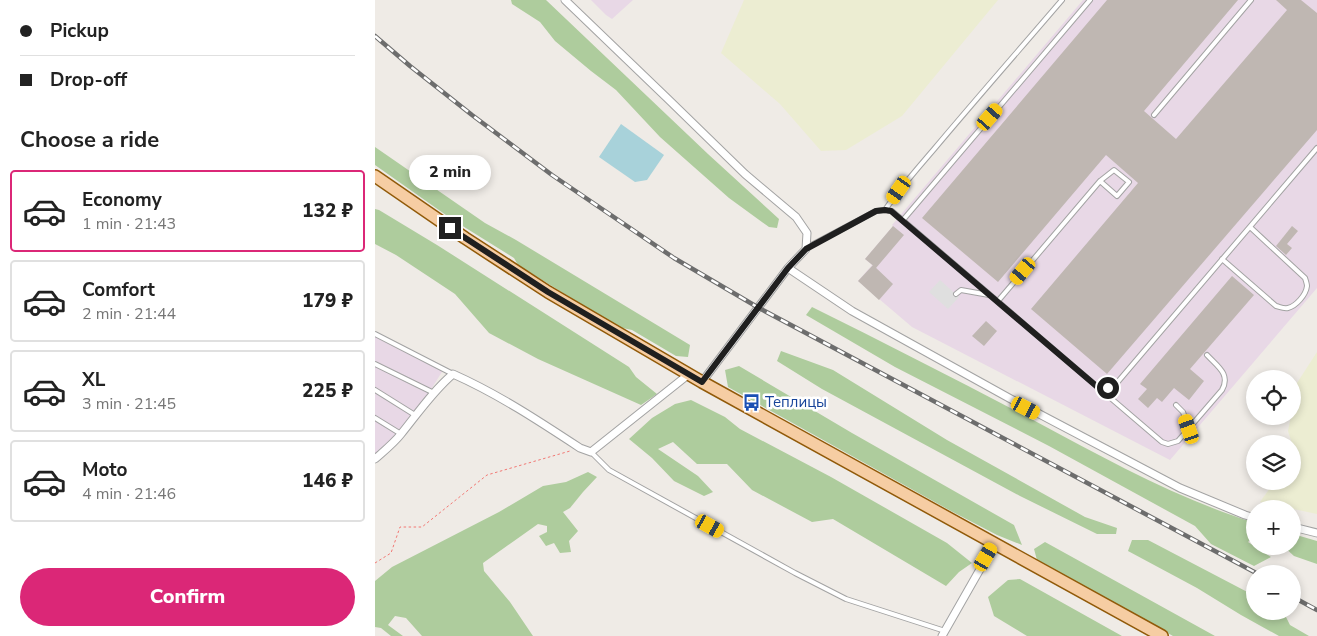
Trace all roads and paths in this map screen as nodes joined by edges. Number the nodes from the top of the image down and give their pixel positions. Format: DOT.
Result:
graph roads {
  1 [pos="565,0"];
  2 [pos="1062,0"];
  3 [pos="1090,0"];
  4 [pos="1251,0"];
  5 [pos="1154,114"];
  6 [pos="1317,148"];
  7 [pos="375,176"];
  8 [pos="1100,182"];
  9 [pos="885,210"];
  10 [pos="903,220"];
  11 [pos="1250,227"];
  12 [pos="806,249"];
  13 [pos="1223,259"];
  14 [pos="788,268"];
  15 [pos="955,294"];
  16 [pos="991,296"];
  17 [pos="997,301"];
  18 [pos="375,334"];
  19 [pos="1207,355"];
  20 [pos="375,364"];
  21 [pos="453,374"];
  22 [pos="689,374"];
  23 [pos="702,382"];
  24 [pos="375,390"];
  25 [pos="1101,390"];
  26 [pos="434,393"];
  27 [pos="1175,405"];
  28 [pos="415,415"];
  29 [pos="375,418"];
  30 [pos="1189,429"];
  31 [pos="401,434"];
  32 [pos="580,448"];
  33 [pos="378,451"];
  34 [pos="591,452"];
  35 [pos="375,459"];
  36 [pos="1246,515"];
  37 [pos="1301,529"];
  38 [pos="1317,533"];
  39 [pos="995,543"];
  40 [pos="375,563"];
  41 [pos="943,634"];
  42 [pos="1162,636"];
  1 -- 12 [label="street"];
  2 -- 9 [label="lane"];
  3 -- 10 [label="lane"];
  4 -- 5 [label="lane"];
  6 -- 11 [label="lane"];
  7 -- 22 [label="main road"];
  8 -- 8 [label="lane"];
  8 -- 17 [label="lane"];
  9 -- 10 [label="lane"];
  9 -- 12 [label="lane"];
  10 -- 16 [label="lane"];
  11 -- 13 [label="lane"];
  11 -- 13 [label="lane"];
  12 -- 14 [label="street"];
  13 -- 25 [label="lane"];
  14 -- 23 [label="street"];
  14 -- 36 [label="street"];
  15 -- 16 [label="lane"];
  16 -- 17 [label="lane"];
  17 -- 25 [label="lane"];
  18 -- 21 [label="lane"];
  19 -- 30 [label="lane"];
  20 -- 26 [label="lane"];
  21 -- 26 [label="street"];
  21 -- 32 [label="street"];
  22 -- 23 [label="main road"];
  22 -- 34 [label="street"];
  23 -- 39 [label="main road"];
  24 -- 28 [label="lane"];
  25 -- 30 [label="lane"];
  26 -- 28 [label="street"];
  27 -- 30 [label="lane"];
  28 -- 31 [label="street"];
  29 -- 31 [label="lane"];
  31 -- 33 [label="street"];
  32 -- 34 [label="street"];
  32 -- 40 [label="path"];
  33 -- 35 [label="street"];
  34 -- 41 [label="lane"];
  37 -- 38 [label="street"];
  39 -- 41 [label="street"];
  39 -- 42 [label="main road"];
}
